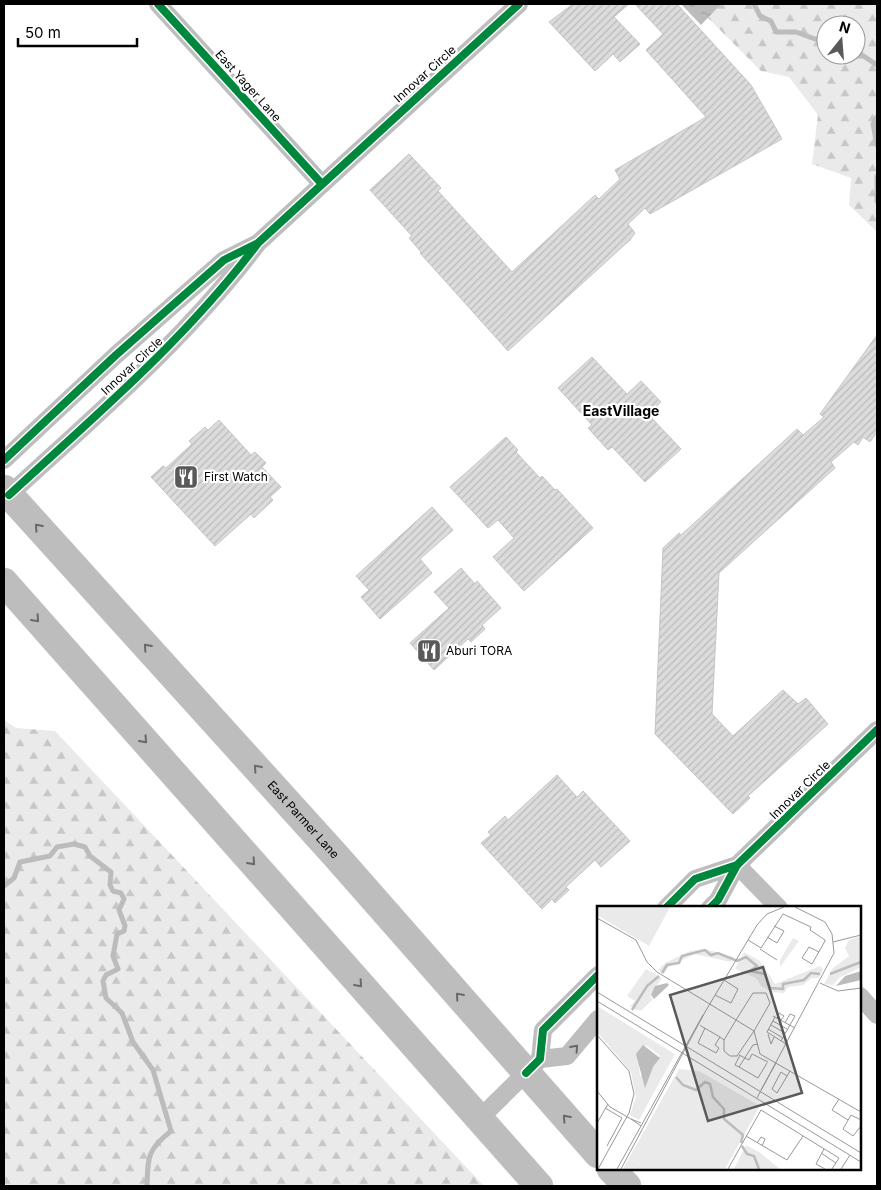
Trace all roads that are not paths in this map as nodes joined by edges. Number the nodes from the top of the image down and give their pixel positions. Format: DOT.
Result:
graph roads {
  1 [pos="158,4"];
  2 [pos="518,4"];
  3 [pos="321,183"];
  4 [pos="258,243"];
  5 [pos="4,460"];
  6 [pos="6,492"];
  7 [pos="4,582"];
  8 [pos="877,730"];
  9 [pos="737,865"];
  10 [pos="668,906"];
  11 [pos="712,906"];
  12 [pos="777,906"];
  13 [pos="597,976"];
  14 [pos="861,997"];
  15 [pos="877,1015"];
  16 [pos="597,1020"];
  17 [pos="533,1066"];
  18 [pos="479,1118"];
  19 [pos="597,1153"];
  20 [pos="612,1170"];
  21 [pos="539,1186"];
  22 [pos="627,1186"];
  1 -- 3 [label="street, East Yager Lane"];
  2 -- 3 [label="street, Innovar Circle"];
  3 -- 4 [label="street, Innovar Circle"];
  4 -- 5 [label="street, Innovar Circle"];
  4 -- 6 [label="street, Innovar Circle"];
  17 -- 6 [label="main road, East Parmer Lane, one-way"];
  7 -- 18 [label="main road, one-way"];
  8 -- 9 [label="street, Innovar Circle"];
  9 -- 10 [label="street, Innovar Circle"];
  9 -- 11 [label="street, Innovar Circle"];
  9 -- 12 [label="street"];
  13 -- 17 [label="street"];
  14 -- 15 [label="street"];
  17 -- 16 [label="street, one-way"];
  17 -- 18 [label="street"];
  19 -- 17 [label="main road, East Parmer Lane, one-way"];
  18 -- 21 [label="main road"];
  20 -- 22 [label="main road"];
}
